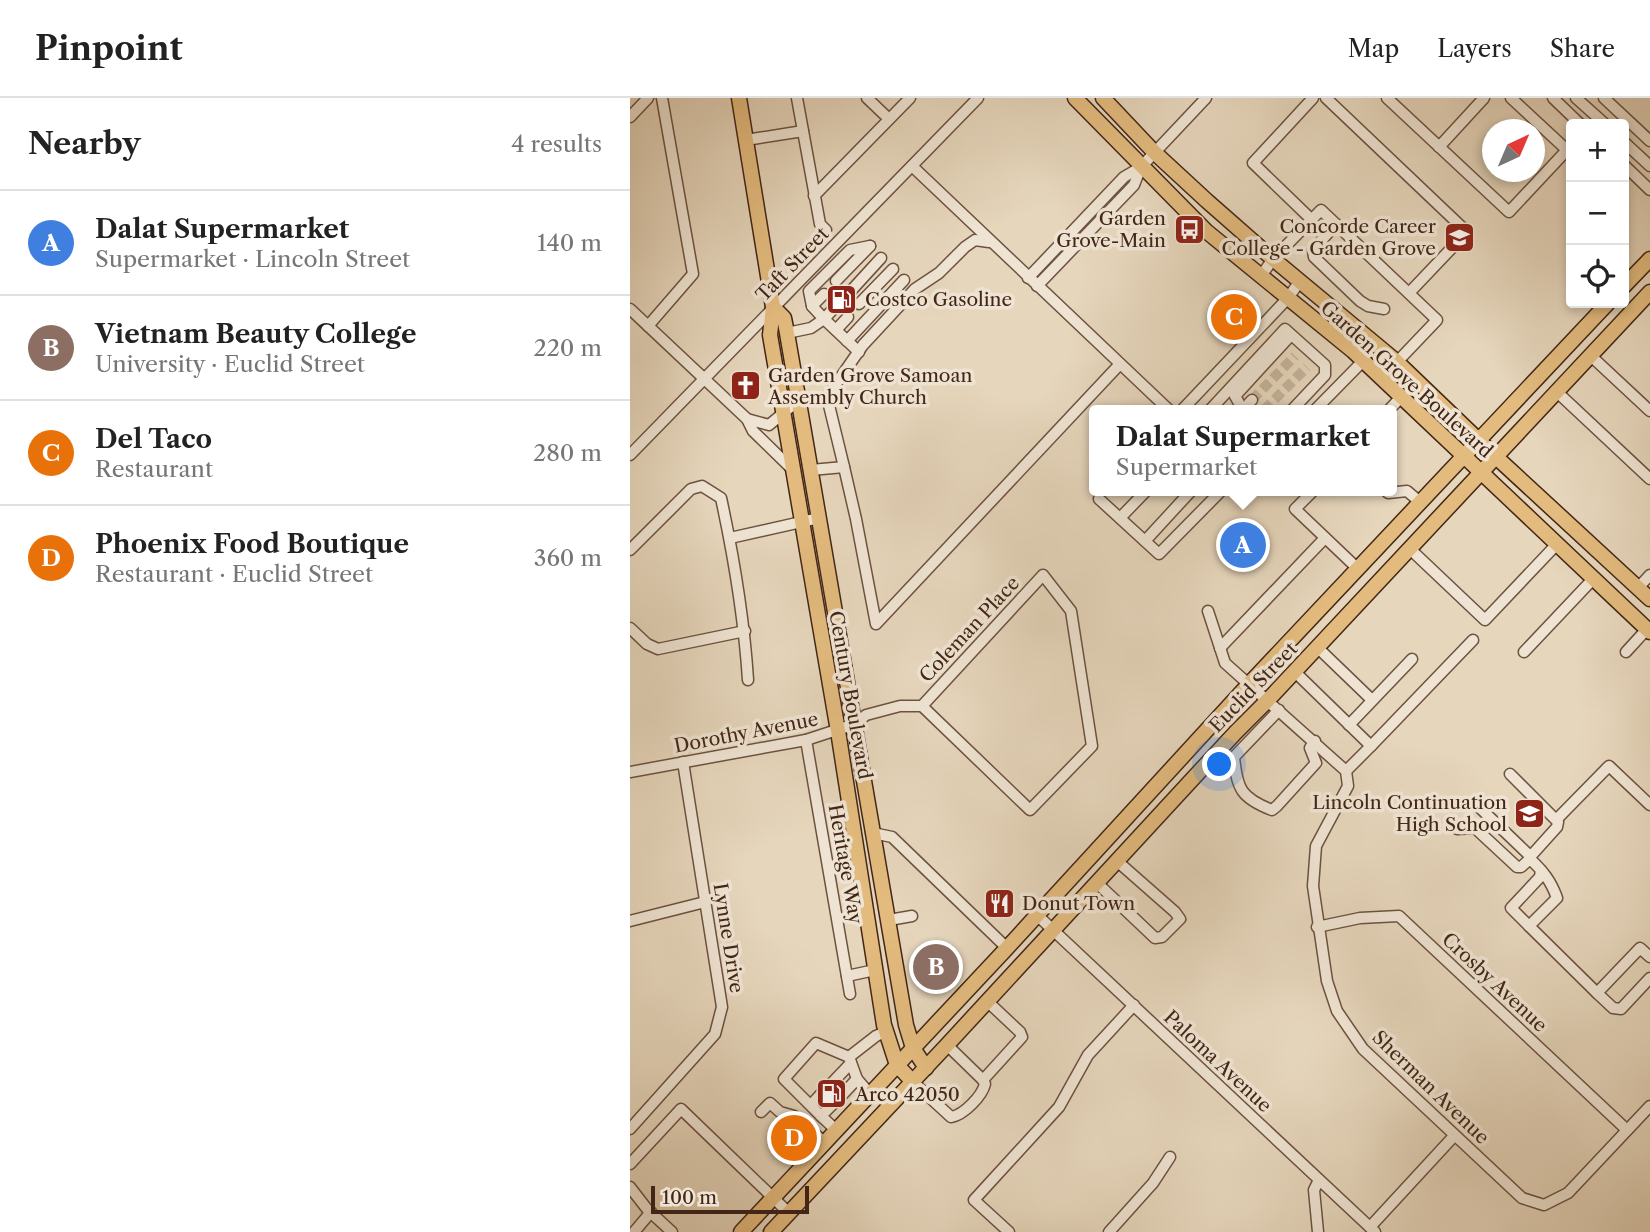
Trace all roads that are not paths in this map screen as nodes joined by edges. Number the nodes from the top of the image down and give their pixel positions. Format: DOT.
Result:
graph roads {
  1 [pos="648,98"];
  2 [pos="662,98"];
  3 [pos="739,98"];
  4 [pos="797,98"];
  5 [pos="867,98"];
  6 [pos="910,98"];
  7 [pos="1075,98"];
  8 [pos="1103,98"];
  9 [pos="1206,98"];
  10 [pos="1313,98"];
  11 [pos="1326,98"];
  12 [pos="1387,98"];
  13 [pos="1484,98"];
  14 [pos="1511,98"];
  15 [pos="1553,98"];
  16 [pos="1576,98"];
  17 [pos="1604,98"];
  18 [pos="973,100"];
  19 [pos="630,117"];
  20 [pos="889,119"];
  21 [pos="1575,119"];
  22 [pos="1599,119"];
  23 [pos="803,131"];
  24 [pos="746,140"];
  25 [pos="1650,141"];
  26 [pos="1439,147"];
  27 [pos="1629,147"];
  28 [pos="1155,153"];
  29 [pos="912,166"];
  30 [pos="1650,166"];
  31 [pos="1141,167"];
  32 [pos="1629,170"];
  33 [pos="1650,190"];
  34 [pos="814,196"];
  35 [pos="1312,219"];
  36 [pos="1336,224"];
  37 [pos="825,230"];
  38 [pos="992,243"];
  39 [pos="881,258"];
  40 [pos="1650,258"];
  41 [pos="1273,260"];
  42 [pos="893,269"];
  43 [pos="1261,276"];
  44 [pos="1028,278"];
  45 [pos="904,280"];
  46 [pos="836,281"];
  47 [pos="1629,281"];
  48 [pos="1300,282"];
  49 [pos="1037,286"];
  50 [pos="1650,292"];
  51 [pos="849,293"];
  52 [pos="1409,293"];
  53 [pos="824,294"];
  54 [pos="1288,298"];
  55 [pos="859,304"];
  56 [pos="812,306"];
  57 [pos="836,306"];
  58 [pos="773,307"];
  59 [pos="1603,308"];
  60 [pos="630,309"];
  61 [pos="1384,309"];
  62 [pos="848,317"];
  63 [pos="824,319"];
  64 [pos="648,326"];
  65 [pos="836,330"];
  66 [pos="787,333"];
  67 [pos="1291,335"];
  68 [pos="847,341"];
  69 [pos="1304,346"];
  70 [pos="859,352"];
  71 [pos="1295,356"];
  72 [pos="1591,356"];
  73 [pos="1317,358"];
  74 [pos="1364,360"];
  75 [pos="1398,362"];
  76 [pos="1120,364"];
  77 [pos="1307,367"];
  78 [pos="704,379"];
  79 [pos="1556,391"];
  80 [pos="1402,396"];
  81 [pos="799,400"];
  82 [pos="1163,405"];
  83 [pos="1187,405"];
  84 [pos="1215,405"];
  85 [pos="1240,405"];
  86 [pos="1297,405"];
  87 [pos="1320,405"];
  88 [pos="1394,405"];
  89 [pos="1650,411"];
  90 [pos="783,414"];
  91 [pos="747,419"];
  92 [pos="1479,440"];
  93 [pos="630,455"];
  94 [pos="1464,455"];
  95 [pos="1495,456"];
  96 [pos="844,467"];
  97 [pos="793,470"];
  98 [pos="811,470"];
  99 [pos="1481,471"];
  100 [pos="1650,479"];
  101 [pos="1397,492"];
  102 [pos="1141,496"];
  103 [pos="1186,496"];
  104 [pos="1216,496"];
  105 [pos="1307,496"];
  106 [pos="1099,499"];
  107 [pos="1420,502"];
  108 [pos="819,517"];
  109 [pos="1120,518"];
  110 [pos="802,522"];
  111 [pos="730,538"];
  112 [pos="1325,538"];
  113 [pos="1145,541"];
  114 [pos="1557,544"];
  115 [pos="1409,548"];
  116 [pos="630,550"];
  117 [pos="1357,568"];
  118 [pos="1650,575"];
  119 [pos="1594,578"];
  120 [pos="1638,588"];
  121 [pos="1650,599"];
  122 [pos="1208,611"];
  123 [pos="630,628"];
  124 [pos="745,631"];
  125 [pos="1648,631"];
  126 [pos="1473,639"];
  127 [pos="1220,648"];
  128 [pos="1317,648"];
  129 [pos="1524,652"];
  130 [pos="1626,652"];
  131 [pos="1412,659"];
  132 [pos="1295,672"];
  133 [pos="748,680"];
  134 [pos="1250,683"];
  135 [pos="1372,700"];
  136 [pos="1274,705"];
  137 [pos="922,706"];
  138 [pos="855,724"];
  139 [pos="1349,725"];
  140 [pos="838,731"];
  141 [pos="806,740"];
  142 [pos="1315,741"];
  143 [pos="1371,746"];
  144 [pos="682,762"];
  145 [pos="1346,771"];
  146 [pos="630,772"];
  147 [pos="1510,774"];
  148 [pos="1650,805"];
  149 [pos="1479,807"];
  150 [pos="1557,819"];
  151 [pos="854,830"];
  152 [pos="1457,830"];
  153 [pos="873,833"];
  154 [pos="1530,858"];
  155 [pos="1117,861"];
  156 [pos="1541,870"];
  157 [pos="1097,883"];
  158 [pos="705,902"];
  159 [pos="1037,915"];
  160 [pos="912,916"];
  161 [pos="889,920"];
  162 [pos="630,921"];
  163 [pos="1529,926"];
  164 [pos="1317,927"];
  165 [pos="1054,930"];
  166 [pos="1007,948"];
  167 [pos="1650,957"];
  168 [pos="875,970"];
  169 [pos="848,976"];
  170 [pos="1650,978"];
  171 [pos="1597,993"];
  172 [pos="850,994"];
  173 [pos="988,1001"];
  174 [pos="1134,1006"];
  175 [pos="885,1032"];
  176 [pos="947,1045"];
  177 [pos="913,1048"];
  178 [pos="850,1060"];
  179 [pos="898,1065"];
  180 [pos="926,1068"];
  181 [pos="857,1079"];
  182 [pos="983,1080"];
  183 [pos="913,1082"];
  184 [pos="831,1084"];
  185 [pos="822,1093"];
  186 [pos="870,1094"];
  187 [pos="842,1095"];
  188 [pos="833,1104"];
  189 [pos="810,1105"];
  190 [pos="1650,1105"];
  191 [pos="761,1112"];
  192 [pos="821,1116"];
  193 [pos="630,1129"];
  194 [pos="836,1130"];
  195 [pos="1627,1130"];
  196 [pos="1454,1136"];
  197 [pos="824,1142"];
  198 [pos="1170,1157"];
  199 [pos="630,1164"];
  200 [pos="1319,1180"];
  201 [pos="630,1187"];
  202 [pos="773,1197"];
  203 [pos="651,1212"];
  204 [pos="789,1213"];
  205 [pos="1372,1230"];
  206 [pos="634,1232"];
  207 [pos="672,1232"];
  208 [pos="741,1232"];
  209 [pos="771,1232"];
  210 [pos="1009,1232"];
  211 [pos="1109,1232"];
  212 [pos="1318,1232"];
  1 -- 19 [label="street"];
  2 -- 64 [label="street"];
  3 -- 24 [label="main road, Century Boulevard"];
  4 -- 23 [label="street"];
  5 -- 20 [label="street"];
  6 -- 20 [label="street"];
  7 -- 31 [label="main road, Garden Grove Boulevard"];
  8 -- 28 [label="main road, Garden Grove Boulevard"];
  9 -- 28 [label="street"];
  10 -- 35 [label="street"];
  11 -- 52 [label="street"];
  12 -- 26 [label="street"];
  13 -- 26 [label="street"];
  14 -- 26 [label="street"];
  15 -- 21 [label="street"];
  16 -- 22 [label="street"];
  17 -- 25 [label="street"];
  18 -- 29 [label="street, Taft Street"];
  20 -- 34 [label="street"];
  23 -- 24 [label="street"];
  23 -- 34 [label="street"];
  24 -- 58 [label="main road, Century Boulevard"];
  27 -- 30 [label="street"];
  28 -- 31 [label="street"];
  28 -- 41 [label="main road, Garden Grove Boulevard"];
  29 -- 38 [label="street"];
  29 -- 58 [label="street, Taft Street"];
  31 -- 43 [label="main road, Garden Grove Boulevard"];
  31 -- 44 [label="street"];
  31 -- 49 [label="street"];
  32 -- 33 [label="street"];
  34 -- 37 [label="street"];
  35 -- 36 [label="street"];
  35 -- 41 [label="street"];
  36 -- 52 [label="street"];
  36 -- 61 [label="street"];
  38 -- 44 [label="street"];
  38 -- 70 [label="street"];
  39 -- 51 [label="street"];
  40 -- 47 [label="main road"];
  41 -- 43 [label="street"];
  41 -- 48 [label="main road, Garden Grove Boulevard"];
  42 -- 55 [label="street"];
  43 -- 54 [label="main road, Garden Grove Boulevard"];
  44 -- 49 [label="street"];
  45 -- 68 [label="street"];
  46 -- 56 [label="street"];
  48 -- 54 [label="street"];
  48 -- 75 [label="main road, Garden Grove Boulevard"];
  49 -- 76 [label="street"];
  50 -- 72 [label="main road, Euclid Street"];
  52 -- 75 [label="street"];
  53 -- 56 [label="street"];
  54 -- 74 [label="main road, Garden Grove Boulevard"];
  54 -- 83 [label="street"];
  56 -- 63 [label="street"];
  57 -- 63 [label="street"];
  58 -- 66 [label="main road, Century Boulevard"];
  58 -- 78 [label="street, Taft Street"];
  58 -- 90 [label="main road, Century Boulevard"];
  59 -- 92 [label="main road, Euclid Street"];
  60 -- 64 [label="street"];
  62 -- 65 [label="street"];
  63 -- 65 [label="street"];
  63 -- 66 [label="street"];
  64 -- 78 [label="street"];
  65 -- 68 [label="street"];
  66 -- 81 [label="main road, Century Boulevard"];
  67 -- 69 [label="street"];
  67 -- 84 [label="street"];
  67 -- 85 [label="street"];
  68 -- 70 [label="street"];
  69 -- 71 [label="street"];
  69 -- 73 [label="street"];
  70 -- 96 [label="street"];
  72 -- 79 [label="main road, Euclid Street"];
  72 -- 89 [label="street"];
  73 -- 77 [label="street"];
  73 -- 86 [label="street"];
  74 -- 80 [label="main road, Garden Grove Boulevard"];
  74 -- 87 [label="street"];
  75 -- 92 [label="main road, Garden Grove Boulevard"];
  76 -- 82 [label="street"];
  76 -- 96 [label="street"];
  78 -- 91 [label="street"];
  78 -- 93 [label="street, Taft Street"];
  79 -- 95 [label="main road, Euclid Street"];
  79 -- 100 [label="street"];
  80 -- 88 [label="street"];
  80 -- 94 [label="main road, Garden Grove Boulevard"];
  81 -- 90 [label="street"];
  81 -- 98 [label="main road, Century Boulevard"];
  90 -- 91 [label="street"];
  90 -- 97 [label="main road, Century Boulevard"];
  91 -- 97 [label="street"];
  92 -- 94 [label="main road, Euclid Street"];
  92 -- 95 [label="main road, Garden Grove Boulevard"];
  94 -- 99 [label="main road, Garden Grove Boulevard"];
  94 -- 107 [label="main road, Euclid Street"];
  95 -- 99 [label="main road, Euclid Street"];
  95 -- 120 [label="main road, Garden Grove Boulevard"];
  96 -- 98 [label="street"];
  97 -- 110 [label="main road, Century Boulevard"];
  98 -- 108 [label="main road, Century Boulevard"];
  99 -- 114 [label="main road, Garden Grove Boulevard"];
  99 -- 115 [label="main road, Euclid Street"];
  101 -- 107 [label="street"];
  102 -- 109 [label="street"];
  103 -- 113 [label="street"];
  104 -- 113 [label="street"];
  105 -- 112 [label="street"];
  106 -- 109 [label="street"];
  107 -- 117 [label="main road, Euclid Street"];
  108 -- 110 [label="street"];
  108 -- 138 [label="main road, Century Boulevard"];
  109 -- 113 [label="street"];
  110 -- 111 [label="street"];
  110 -- 140 [label="main road, Century Boulevard"];
  111 -- 116 [label="street"];
  111 -- 124 [label="street"];
  112 -- 117 [label="street"];
  112 -- 127 [label="street"];
  114 -- 115 [label="street"];
  114 -- 119 [label="main road, Garden Grove Boulevard"];
  115 -- 128 [label="main road, Euclid Street"];
  117 -- 134 [label="main road, Euclid Street"];
  118 -- 120 [label="street"];
  119 -- 125 [label="main road, Garden Grove Boulevard"];
  119 -- 129 [label="street"];
  120 -- 121 [label="main road, Garden Grove Boulevard"];
  122 -- 127 [label="street"];
  123 -- 124 [label="street"];
  124 -- 133 [label="street"];
  125 -- 130 [label="street"];
  126 -- 143 [label="street"];
  127 -- 134 [label="street"];
  128 -- 132 [label="main road, Euclid Street"];
  128 -- 135 [label="street"];
  131 -- 135 [label="street"];
  132 -- 136 [label="main road, Euclid Street"];
  132 -- 139 [label="street"];
  134 -- 136 [label="street"];
  134 -- 159 [label="main road, Euclid Street"];
  135 -- 139 [label="street"];
  136 -- 142 [label="street"];
  136 -- 142 [label="street"];
  136 -- 155 [label="main road, Euclid Street"];
  137 -- 137 [label="street, Coleman Place"];
  137 -- 138 [label="street, Dorothy Avenue"];
  138 -- 140 [label="street, Dorothy Avenue"];
  138 -- 153 [label="main road, Century Boulevard"];
  139 -- 143 [label="street"];
  140 -- 141 [label="street, Dorothy Avenue"];
  140 -- 151 [label="main road, Century Boulevard"];
  141 -- 144 [label="street, Dorothy Avenue"];
  141 -- 169 [label="street, Heritage Way"];
  142 -- 145 [label="street"];
  143 -- 145 [label="street"];
  144 -- 146 [label="street, Dorothy Avenue"];
  144 -- 158 [label="street, Lynne Drive"];
  145 -- 164 [label="street, Sherman Avenue"];
  147 -- 150 [label="street"];
  148 -- 150 [label="street"];
  149 -- 154 [label="street"];
  150 -- 154 [label="street"];
  151 -- 153 [label="main road"];
  151 -- 168 [label="main road, Century Boulevard"];
  152 -- 154 [label="street"];
  153 -- 161 [label="main road, Century Boulevard"];
  153 -- 166 [label="street"];
  154 -- 156 [label="street"];
  155 -- 157 [label="main road, Euclid Street"];
  155 -- 157 [label="street"];
  156 -- 163 [label="street"];
  156 -- 163 [label="street"];
  157 -- 165 [label="main road, Euclid Street"];
  158 -- 162 [label="street"];
  158 -- 193 [label="street, Lynne Drive"];
  159 -- 165 [label="street, Paloma Avenue"];
  159 -- 166 [label="main road, Euclid Street"];
  160 -- 161 [label="street"];
  161 -- 177 [label="main road, Century Boulevard"];
  163 -- 171 [label="street"];
  164 -- 195 [label="street, Crosby Avenue"];
  164 -- 196 [label="street, Sherman Avenue"];
  165 -- 173 [label="main road, Euclid Street"];
  165 -- 174 [label="street, Paloma Avenue"];
  166 -- 177 [label="main road, Euclid Street"];
  167 -- 171 [label="street"];
  168 -- 169 [label="street"];
  168 -- 175 [label="main road, Century Boulevard"];
  169 -- 172 [label="street, Heritage Way"];
  170 -- 171 [label="street"];
  173 -- 176 [label="main road, Euclid Street"];
  173 -- 182 [label="street"];
  174 -- 200 [label="street, Paloma Avenue"];
  174 -- 210 [label="street"];
  175 -- 178 [label="street"];
  175 -- 179 [label="main road, Century Boulevard"];
  176 -- 180 [label="main road, Euclid Street"];
  176 -- 182 [label="street"];
  177 -- 179 [label="main road, Euclid Street"];
  177 -- 180 [label="main road, Century Boulevard"];
  178 -- 181 [label="street"];
  178 -- 184 [label="street"];
  178 -- 189 [label="street"];
  179 -- 183 [label="main road, Century Boulevard"];
  179 -- 186 [label="main road, Euclid Street"];
  180 -- 183 [label="main road, Euclid Street"];
  181 -- 186 [label="street"];
  181 -- 187 [label="street"];
  182 -- 183 [label="street"];
  183 -- 204 [label="main road, Euclid Street"];
  185 -- 189 [label="street"];
  186 -- 194 [label="main road, Euclid Street"];
  188 -- 192 [label="street"];
  189 -- 192 [label="street"];
  190 -- 195 [label="street"];
  191 -- 197 [label="street"];
  192 -- 194 [label="street"];
  194 -- 197 [label="main road, Euclid Street"];
  195 -- 196 [label="street, Sherman Avenue"];
  196 -- 205 [label="street"];
  197 -- 202 [label="main road, Euclid Street"];
  198 -- 211 [label="street"];
  199 -- 202 [label="street"];
  200 -- 205 [label="street, Paloma Avenue"];
  200 -- 212 [label="street"];
  201 -- 203 [label="street"];
  202 -- 204 [label="street"];
  202 -- 208 [label="main road, Euclid Street"];
  203 -- 206 [label="street"];
  203 -- 207 [label="street"];
  204 -- 209 [label="main road, Euclid Street"];
}
